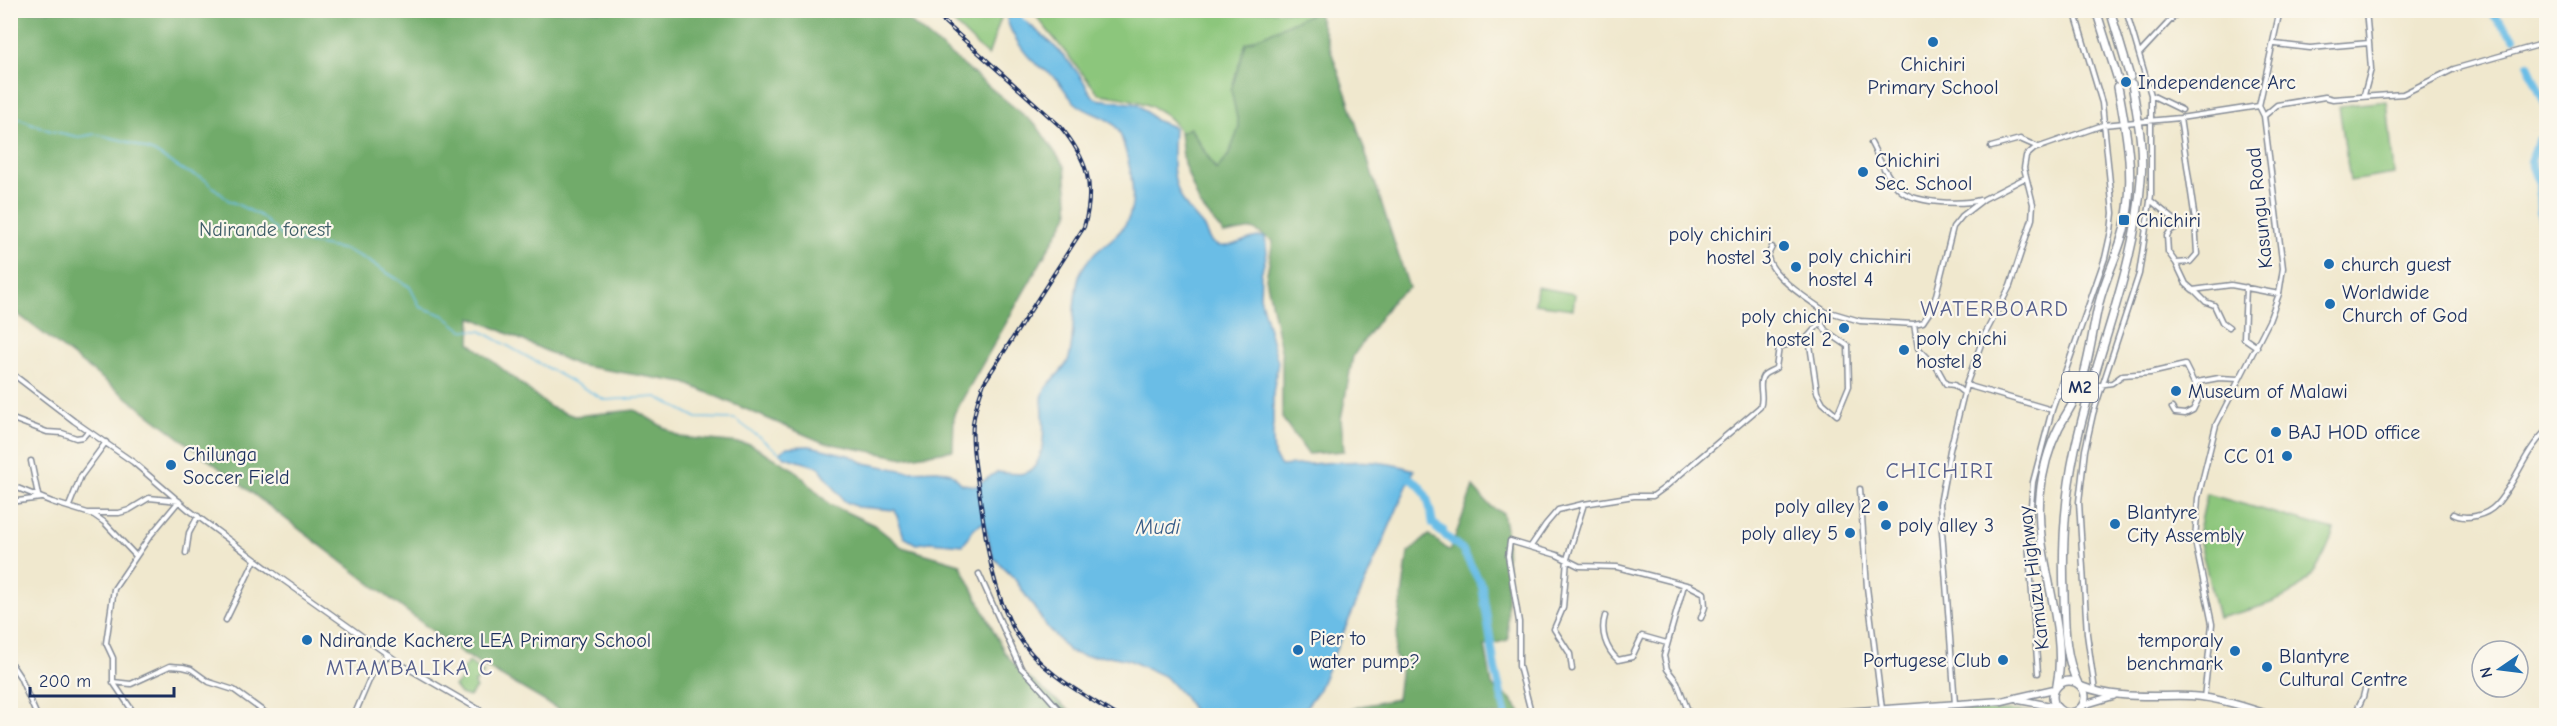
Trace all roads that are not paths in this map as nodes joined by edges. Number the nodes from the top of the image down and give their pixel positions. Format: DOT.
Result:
graph roads {
  1 [pos="2074,10"];
  2 [pos="2096,10"];
  3 [pos="2110,10"];
  4 [pos="2126,10"];
  5 [pos="2180,10"];
  6 [pos="2280,10"];
  7 [pos="2366,10"];
  8 [pos="2369,43"];
  9 [pos="2275,44"];
  10 [pos="2547,44"];
  11 [pos="2140,53"];
  12 [pos="2151,95"];
  13 [pos="2364,95"];
  14 [pos="2259,106"];
  15 [pos="2182,110"];
  16 [pos="2264,116"];
  17 [pos="2180,118"];
  18 [pos="2152,122"];
  19 [pos="2138,123"];
  20 [pos="2125,124"];
  21 [pos="2103,125"];
  22 [pos="1871,143"];
  23 [pos="1991,147"];
  24 [pos="2038,147"];
  25 [pos="2025,178"];
  26 [pos="1984,199"];
  27 [pos="2150,200"];
  28 [pos="2195,220"];
  29 [pos="2181,225"];
  30 [pos="1772,247"];
  31 [pos="2176,263"];
  32 [pos="2246,287"];
  33 [pos="2193,290"];
  34 [pos="2279,294"];
  35 [pos="1829,314"];
  36 [pos="1821,323"];
  37 [pos="1914,324"];
  38 [pos="2229,327"];
  39 [pos="1809,337"];
  40 [pos="2256,347"];
  41 [pos="10,372"];
  42 [pos="2238,379"];
  43 [pos="1966,385"];
  44 [pos="2103,385"];
  45 [pos="2194,385"];
  46 [pos="2080,388"];
  47 [pos="2092,388"];
  48 [pos="1965,393"];
  49 [pos="2057,398"];
  50 [pos="2172,408"];
  51 [pos="2052,410"];
  52 [pos="10,417"];
  53 [pos="88,431"];
  54 [pos="2547,431"];
  55 [pos="106,442"];
  56 [pos="31,461"];
  57 [pos="10,484"];
  58 [pos="1860,489"];
  59 [pos="40,497"];
  60 [pos="179,501"];
  61 [pos="10,502"];
  62 [pos="1584,504"];
  63 [pos="69,506"];
  64 [pos="89,513"];
  65 [pos="2453,514"];
  66 [pos="198,516"];
  67 [pos="1531,546"];
  68 [pos="186,553"];
  69 [pos="136,556"];
  70 [pos="1567,559"];
  71 [pos="255,560"];
  72 [pos="979,574"];
  73 [pos="1684,585"];
  74 [pos="1605,616"];
  75 [pos="1701,618"];
  76 [pos="226,620"];
  77 [pos="1667,643"];
  78 [pos="388,654"];
  79 [pos="10,662"];
  80 [pos="1572,669"];
  81 [pos="2038,673"];
  82 [pos="2367,681"];
  83 [pos="113,682"];
  84 [pos="2079,685"];
  85 [pos="2056,687"];
  86 [pos="2095,691"];
  87 [pos="2119,696"];
  88 [pos="2204,698"];
  89 [pos="2016,700"];
  90 [pos="1955,704"];
  91 [pos="1882,709"];
  92 [pos="2081,709"];
  93 [pos="2058,710"];
  94 [pos="356,715"];
  95 [pos="37,716"];
  96 [pos="136,716"];
  97 [pos="270,716"];
  98 [pos="490,716"];
  99 [pos="1066,716"];
  100 [pos="1532,716"];
  101 [pos="1690,716"];
  102 [pos="1786,716"];
  103 [pos="2272,716"];
  104 [pos="2354,716"];
  1 -- 21 [label="street"];
  2 -- 20 [label="highway, Kamuzu Highway / M2"];
  3 -- 19 [label="highway, Kamuzu Highway / M2"];
  4 -- 11 [label="street"];
  5 -- 11 [label="street"];
  6 -- 9 [label="street"];
  7 -- 8 [label="street"];
  8 -- 9 [label="street"];
  8 -- 13 [label="street"];
  9 -- 14 [label="street"];
  10 -- 13 [label="street"];
  11 -- 12 [label="street"];
  12 -- 15 [label="street"];
  12 -- 18 [label="street"];
  13 -- 16 [label="street"];
  14 -- 16 [label="street, Kasungu Road"];
  14 -- 17 [label="street"];
  16 -- 34 [label="street, Kasungu Road"];
  17 -- 18 [label="street"];
  17 -- 28 [label="street"];
  18 -- 19 [label="street"];
  18 -- 27 [label="street"];
  19 -- 20 [label="street"];
  19 -- 47 [label="highway, Kamuzu Highway / M2"];
  20 -- 21 [label="street"];
  20 -- 46 [label="highway, Kamuzu Highway / M2"];
  21 -- 24 [label="street"];
  21 -- 49 [label="street"];
  22 -- 26 [label="street"];
  23 -- 24 [label="street"];
  24 -- 25 [label="street"];
  25 -- 26 [label="street"];
  25 -- 43 [label="street"];
  26 -- 37 [label="street"];
  27 -- 29 [label="street"];
  27 -- 44 [label="street"];
  28 -- 29 [label="street"];
  28 -- 31 [label="street"];
  29 -- 31 [label="street"];
  30 -- 35 [label="street"];
  31 -- 33 [label="street"];
  32 -- 33 [label="street"];
  32 -- 34 [label="street"];
  32 -- 40 [label="street"];
  33 -- 38 [label="street"];
  34 -- 40 [label="street, Kasungu Road"];
  35 -- 36 [label="street"];
  35 -- 37 [label="street"];
  36 -- 39 [label="street"];
  36 -- 39 [label="street"];
  37 -- 48 [label="street"];
  39 -- 62 [label="street"];
  40 -- 42 [label="street, Kasungu Road"];
  41 -- 53 [label="street"];
  42 -- 45 [label="street"];
  42 -- 88 [label="street, Kasungu Road"];
  43 -- 48 [label="street"];
  43 -- 51 [label="street"];
  44 -- 45 [label="street"];
  44 -- 47 [label="street"];
  44 -- 86 [label="street"];
  45 -- 50 [label="street"];
  46 -- 47 [label="street"];
  46 -- 49 [label="street"];
  46 -- 85 [label="highway, Kamuzu Highway / M2"];
  47 -- 84 [label="highway, Kamuzu Highway / M2"];
  48 -- 90 [label="street"];
  49 -- 51 [label="street"];
  51 -- 81 [label="street"];
  52 -- 53 [label="street"];
  53 -- 55 [label="street"];
  54 -- 65 [label="street"];
  55 -- 60 [label="street"];
  55 -- 63 [label="street"];
  56 -- 59 [label="street"];
  57 -- 59 [label="street"];
  58 -- 91 [label="street"];
  59 -- 61 [label="street"];
  59 -- 63 [label="street"];
  60 -- 64 [label="street"];
  60 -- 66 [label="street"];
  60 -- 69 [label="street"];
  62 -- 67 [label="street"];
  62 -- 70 [label="street"];
  63 -- 64 [label="street"];
  64 -- 69 [label="street"];
  66 -- 68 [label="street"];
  66 -- 71 [label="street"];
  67 -- 70 [label="street"];
  67 -- 100 [label="street"];
  69 -- 83 [label="street"];
  70 -- 73 [label="street"];
  70 -- 80 [label="street"];
  71 -- 76 [label="street"];
  71 -- 78 [label="street"];
  72 -- 99 [label="street"];
  73 -- 75 [label="street"];
  73 -- 77 [label="street"];
  74 -- 77 [label="street"];
  77 -- 101 [label="street"];
  78 -- 94 [label="street"];
  78 -- 98 [label="street"];
  79 -- 95 [label="street"];
  82 -- 104 [label="street"];
  83 -- 96 [label="street"];
  83 -- 97 [label="street"];
  84 -- 85 [label="highway"];
  84 -- 86 [label="main road"];
  84 -- 92 [label="highway, M2"];
  85 -- 89 [label="main road"];
  85 -- 93 [label="highway, M2"];
  86 -- 87 [label="main road"];
  87 -- 88 [label="main road"];
  87 -- 92 [label="main road"];
  88 -- 103 [label="main road"];
  89 -- 90 [label="main road"];
  89 -- 93 [label="main road"];
  90 -- 91 [label="main road"];
  91 -- 102 [label="main road"];
  92 -- 93 [label="highway"];
}
